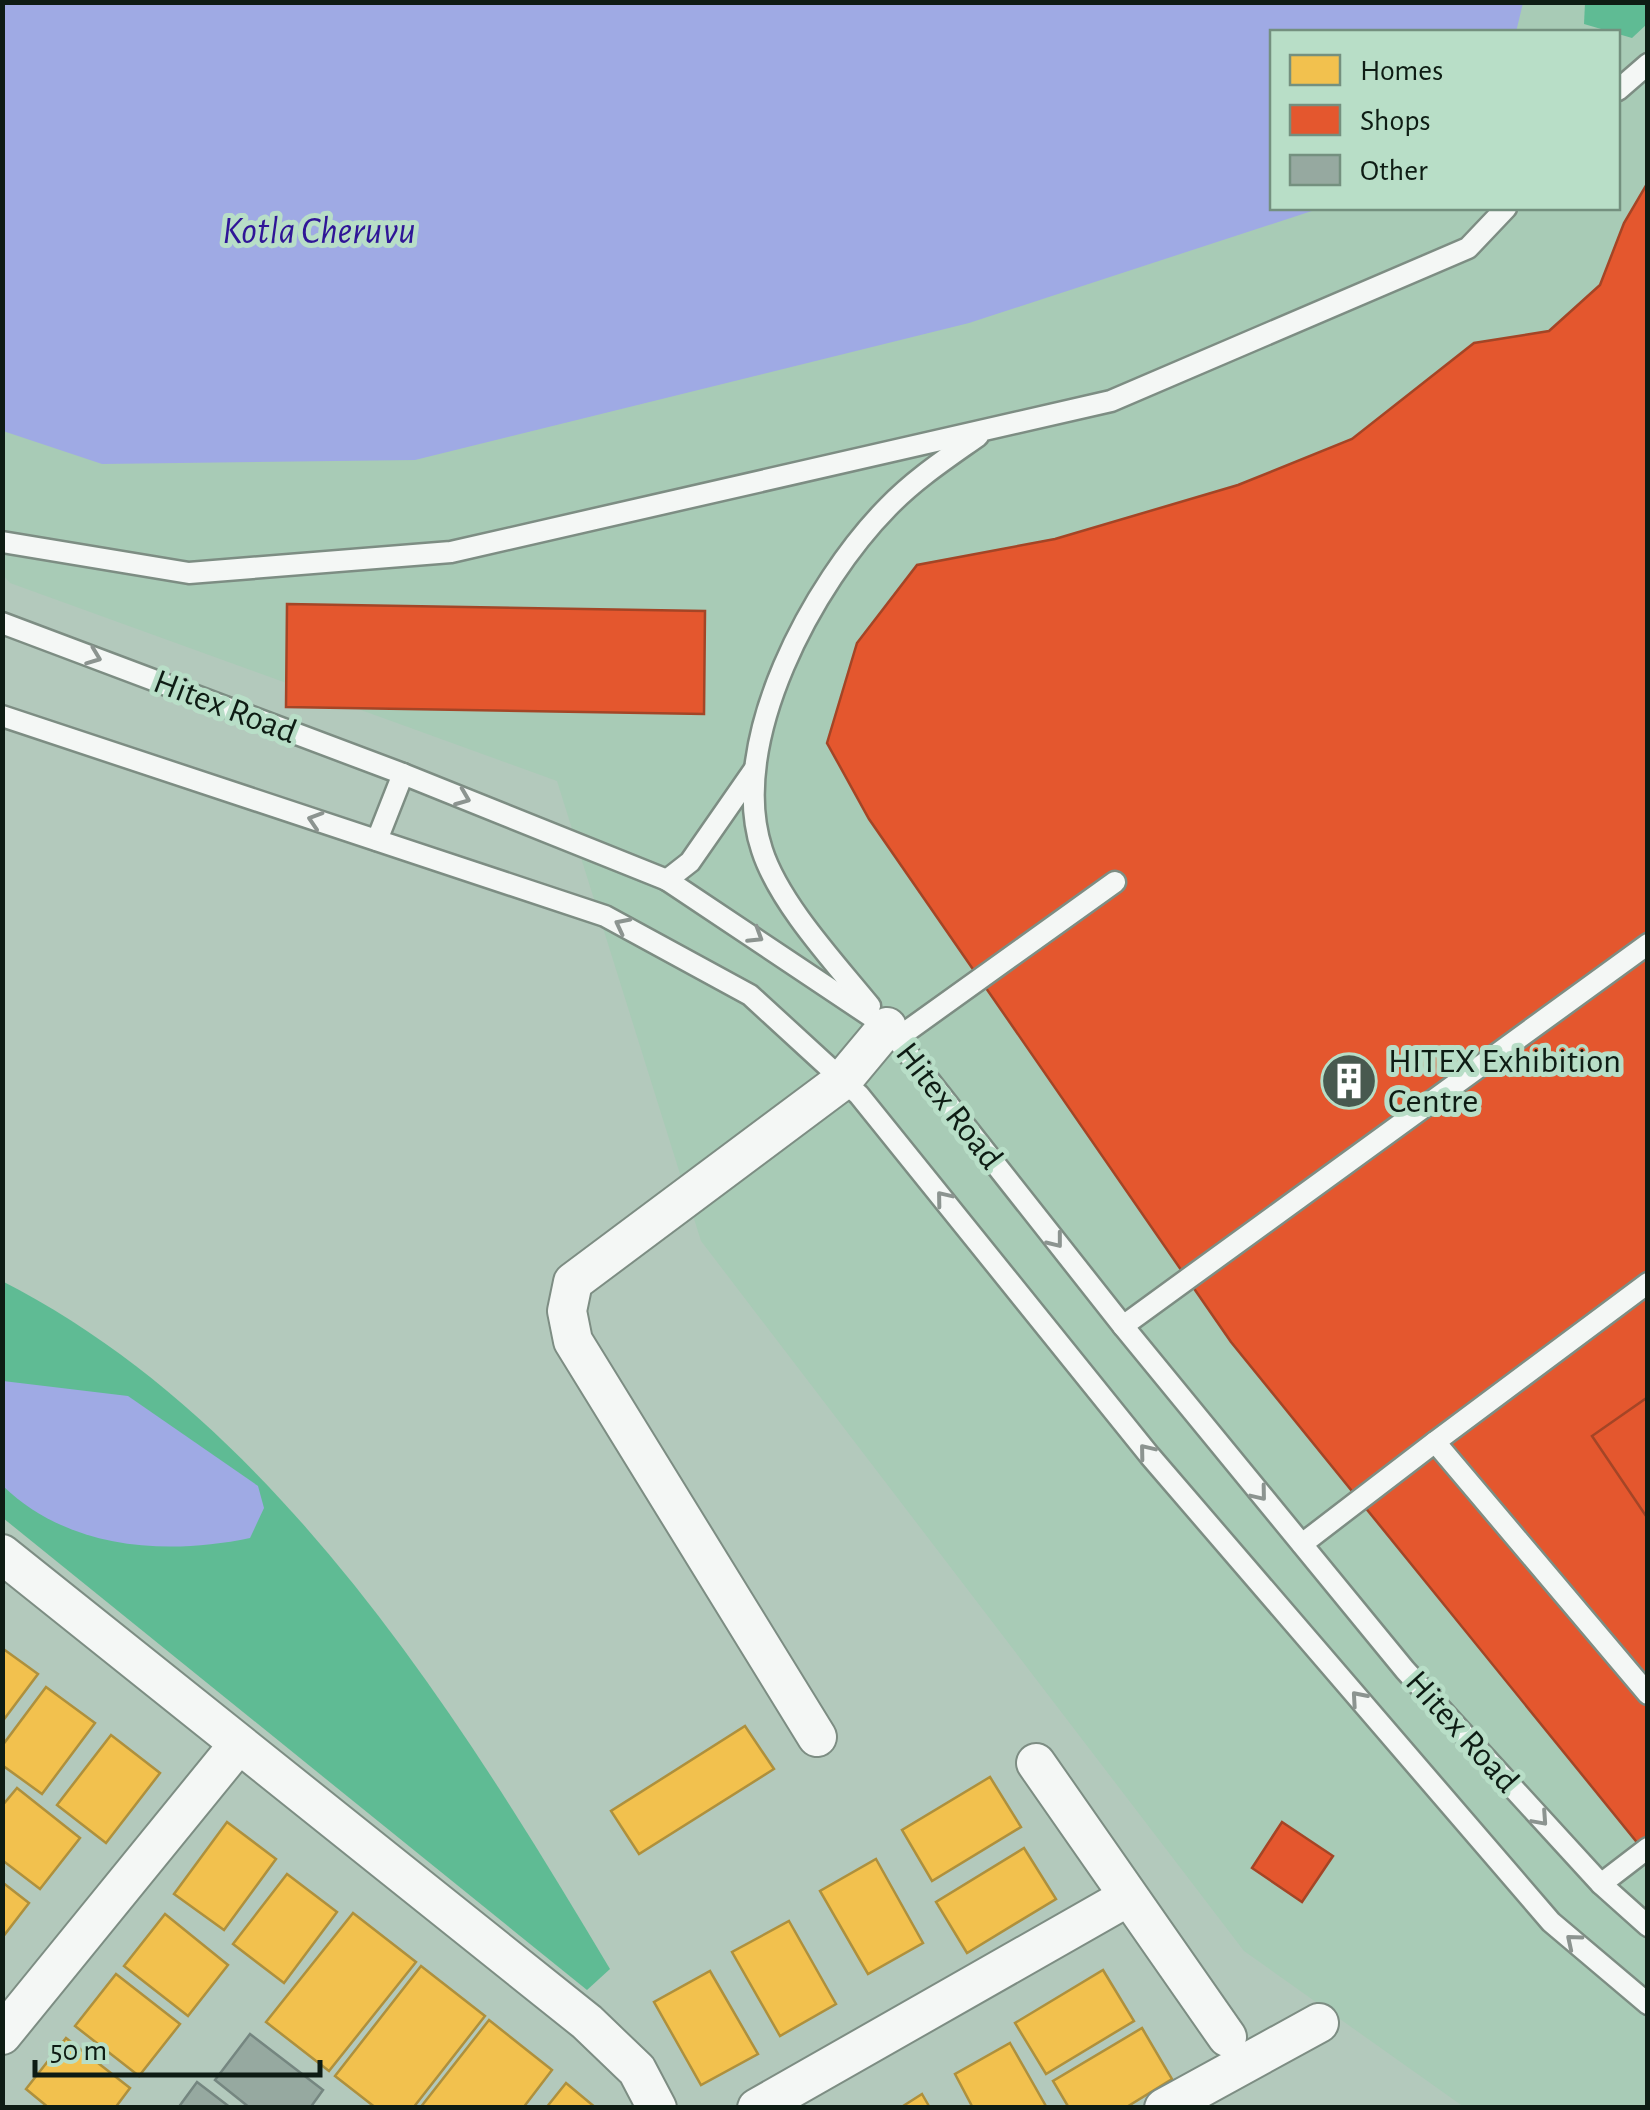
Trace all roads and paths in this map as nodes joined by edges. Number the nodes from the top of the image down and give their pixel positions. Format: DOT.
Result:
graph roads {
  1 [pos="1648,64"];
  2 [pos="1620,88"];
  3 [pos="1504,210"];
  4 [pos="988,428"];
  5 [pos="2,542"];
  6 [pos="2,623"];
  7 [pos="2,716"];
  8 [pos="754,770"];
  9 [pos="403,774"];
  10 [pos="377,840"];
  11 [pos="667,880"];
  12 [pos="1116,882"];
  13 [pos="1648,944"];
  14 [pos="892,1033"];
  15 [pos="842,1081"];
  16 [pos="1648,1283"];
  17 [pos="1123,1326"];
  18 [pos="1435,1442"];
  19 [pos="1302,1544"];
  20 [pos="2,1554"];
  21 [pos="1648,1694"];
  22 [pos="817,1737"];
  23 [pos="238,1744"];
  24 [pos="1036,1763"];
  25 [pos="1648,1848"];
  26 [pos="1601,1884"];
  27 [pos="1126,1898"];
  28 [pos="1648,1926"];
  29 [pos="1648,2004"];
  30 [pos="1318,2023"];
  31 [pos="2,2035"];
  32 [pos="1227,2037"];
  33 [pos="657,2108"];
  34 [pos="756,2108"];
  35 [pos="1164,2108"];
  1 -- 2 [label="lane"];
  3 -- 4 [label="lane"];
  4 -- 5 [label="lane"];
  4 -- 8 [label="lane"];
  6 -- 9 [label="lane, Hitex Road, one-way"];
  10 -- 7 [label="lane, one-way"];
  8 -- 11 [label="lane"];
  8 -- 14 [label="lane"];
  9 -- 10 [label="lane"];
  9 -- 11 [label="lane, Hitex Road, one-way"];
  15 -- 10 [label="lane, one-way"];
  11 -- 14 [label="lane, Hitex Road, one-way"];
  12 -- 14 [label="lane"];
  13 -- 17 [label="lane"];
  14 -- 15 [label="street"];
  14 -- 17 [label="lane, Hitex Road, one-way"];
  15 -- 22 [label="street"];
  29 -- 15 [label="lane, one-way"];
  16 -- 18 [label="lane"];
  17 -- 19 [label="lane, Hitex Road, one-way"];
  18 -- 19 [label="lane"];
  18 -- 21 [label="lane"];
  19 -- 26 [label="lane, Hitex Road, one-way"];
  20 -- 23 [label="street"];
  23 -- 31 [label="street"];
  23 -- 33 [label="street"];
  24 -- 27 [label="street"];
  25 -- 26 [label="lane"];
  26 -- 28 [label="lane, Hitex Road"];
  27 -- 32 [label="street"];
  27 -- 34 [label="street"];
  30 -- 35 [label="street"];
}
